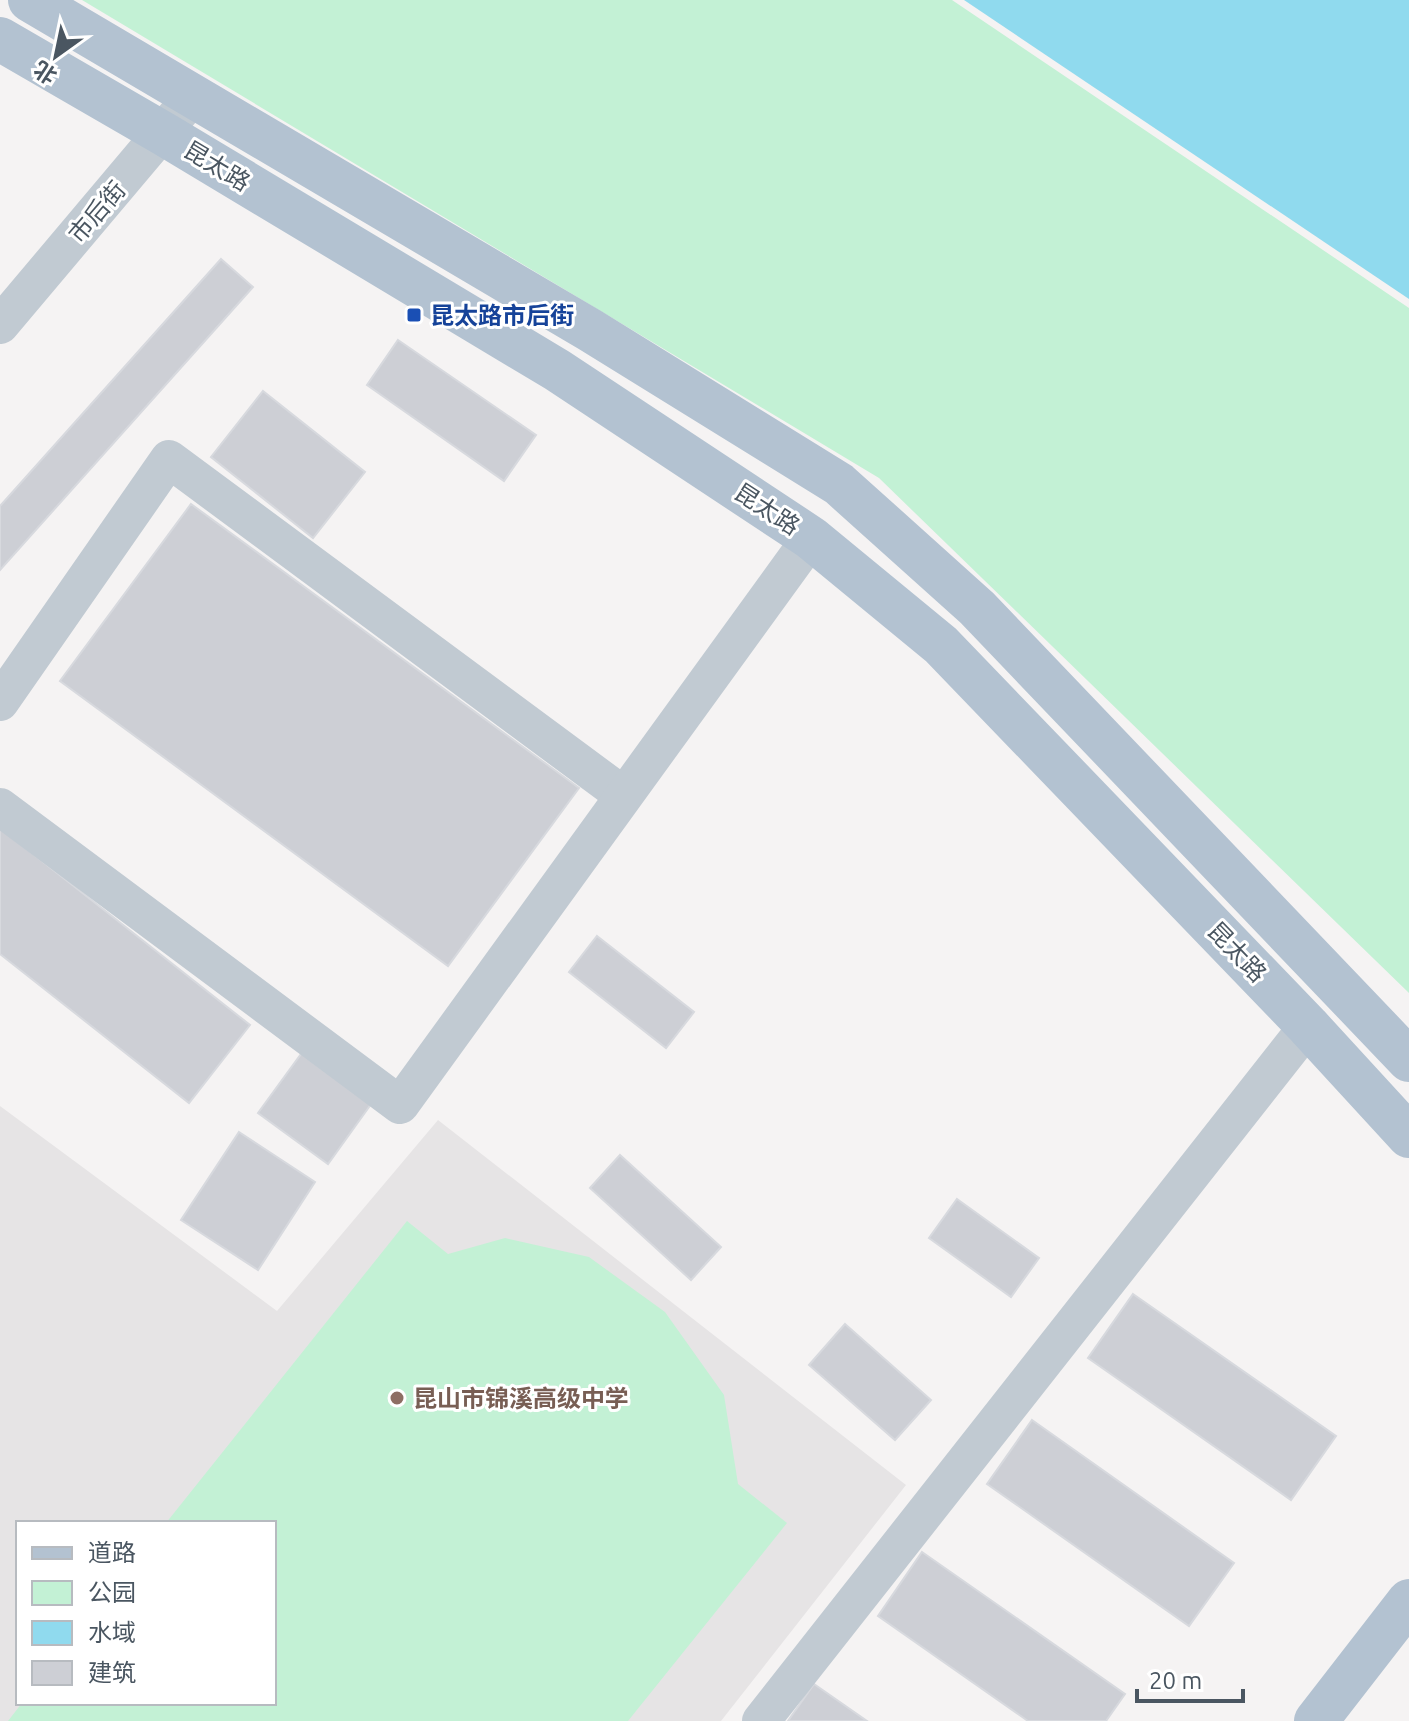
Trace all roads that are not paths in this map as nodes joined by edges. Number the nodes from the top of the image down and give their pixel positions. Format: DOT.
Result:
graph roads {
  1 [pos="30,0"];
  2 [pos="0,39"];
  3 [pos="193,96"];
  4 [pos="164,134"];
  5 [pos="0,325"];
  6 [pos="811,538"];
  7 [pos="0,702"];
  8 [pos="623,795"];
  9 [pos="0,807"];
  10 [pos="1308,1026"];
  11 [pos="1409,1060"];
  12 [pos="1409,1136"];
  13 [pos="1409,1601"];
  14 [pos="761,1721"];
  15 [pos="1316,1721"];
  1 -- 3 [label="main road, 昆太路"];
  2 -- 4 [label="main road, 昆太路"];
  3 -- 4 [label="street, 市后街"];
  3 -- 11 [label="main road, 昆太路"];
  4 -- 5 [label="street, 市后街"];
  4 -- 6 [label="main road, 昆太路"];
  6 -- 8 [label="street"];
  6 -- 10 [label="main road, 昆太路"];
  7 -- 8 [label="street"];
  8 -- 9 [label="street"];
  10 -- 12 [label="main road, 昆太路"];
  10 -- 14 [label="street"];
  13 -- 15 [label="main road"];
}
